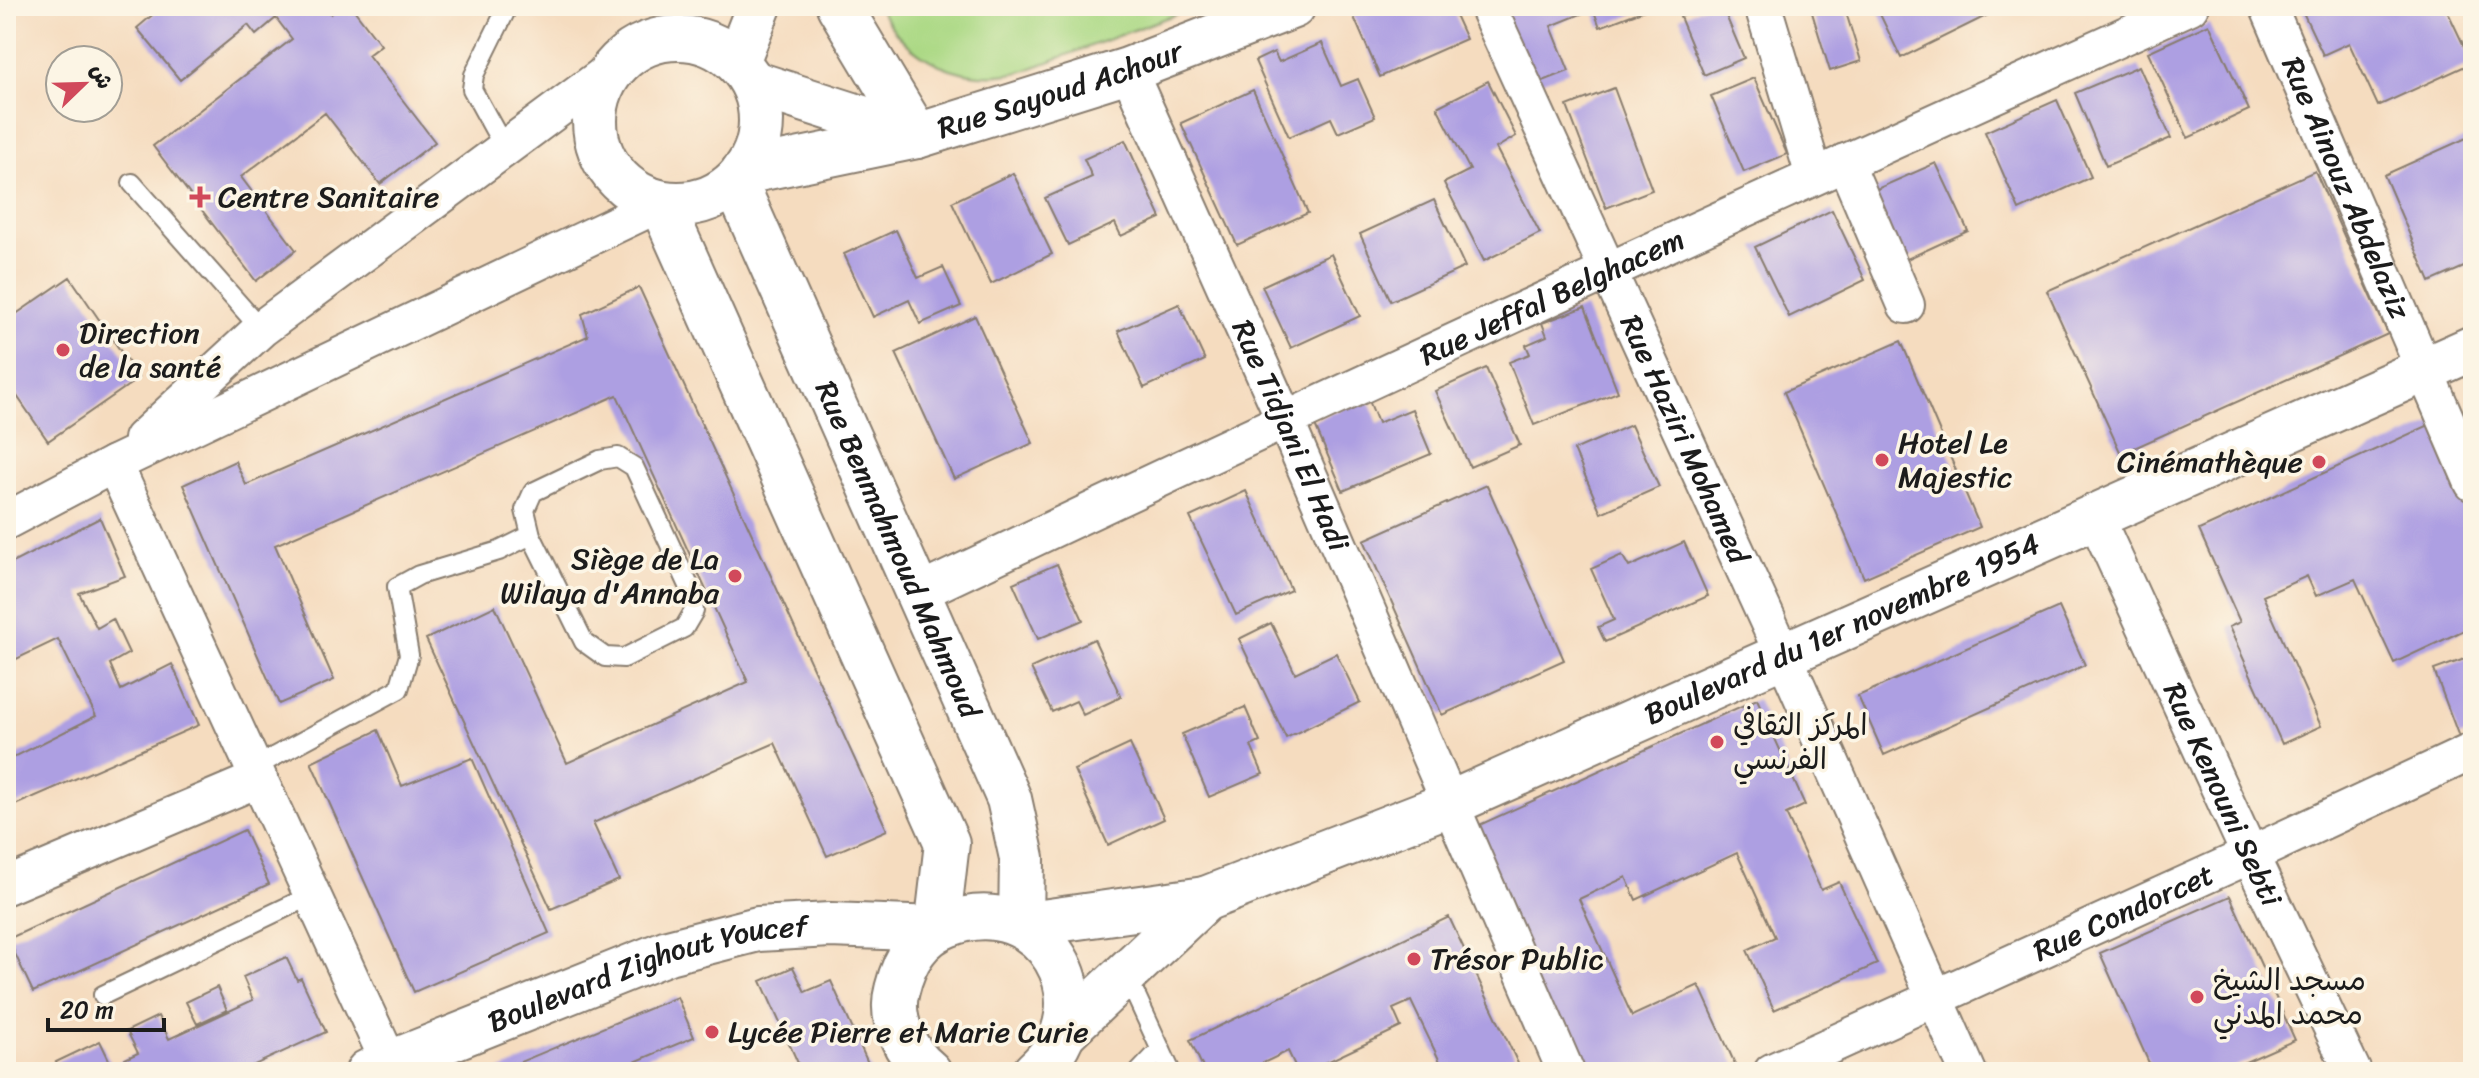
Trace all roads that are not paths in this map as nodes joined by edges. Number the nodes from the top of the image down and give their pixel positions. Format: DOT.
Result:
graph roads {
  1 [pos="508,6"];
  2 [pos="669,6"];
  3 [pos="759,6"];
  4 [pos="839,6"];
  5 [pos="1293,6"];
  6 [pos="1487,6"];
  7 [pos="1763,6"];
  8 [pos="2190,6"];
  9 [pos="2268,6"];
  10 [pos="622,60"];
  11 [pos="1128,70"];
  12 [pos="745,73"];
  13 [pos="917,136"];
  14 [pos="505,149"];
  15 [pos="1830,169"];
  16 [pos="739,177"];
  17 [pos="132,183"];
  18 [pos="661,203"];
  19 [pos="1607,269"];
  20 [pos="1906,305"];
  21 [pos="261,329"];
  22 [pos="2473,348"];
  23 [pos="2425,370"];
  24 [pos="1284,418"];
  25 [pos="114,464"];
  26 [pos="2473,483"];
  27 [pos="2095,516"];
  28 [pos="6,521"];
  29 [pos="531,535"];
  30 [pos="916,594"];
  31 [pos="1783,654"];
  32 [pos="2473,751"];
  33 [pos="256,773"];
  34 [pos="1449,804"];
  35 [pos="2250,855"];
  36 [pos="6,886"];
  37 [pos="312,895"];
  38 [pos="1205,899"];
  39 [pos="1021,925"];
  40 [pos="937,929"];
  41 [pos="1126,974"];
  42 [pos="103,995"];
  43 [pos="1935,998"];
  44 [pos="1065,1031"];
  45 [pos="1161,1049"];
  46 [pos="378,1067"];
  47 [pos="929,1072"];
  48 [pos="1035,1072"];
  49 [pos="1139,1072"];
  50 [pos="1171,1072"];
  51 [pos="1566,1072"];
  52 [pos="1772,1072"];
  53 [pos="1968,1072"];
  54 [pos="2353,1072"];
  1 -- 14 [label="lane"];
  2 -- 10 [label="main road"];
  3 -- 12 [label="main road"];
  4 -- 13 [label="main road"];
  5 -- 11 [label="main road, Rue Sayoud Achour"];
  6 -- 19 [label="street, Rue Haziri Mohamed"];
  7 -- 15 [label="street"];
  8 -- 15 [label="street, Rue Jeffal Belghacem"];
  9 -- 23 [label="street, Rue Ainouz Abdelaziz"];
  10 -- 12 [label="main road"];
  10 -- 14 [label="street"];
  10 -- 18 [label="main road"];
  11 -- 13 [label="main road, Rue Sayoud Achour"];
  11 -- 24 [label="street, Rue Tidjani El Hadi"];
  12 -- 13 [label="main road"];
  12 -- 16 [label="main road"];
  13 -- 16 [label="main road, Rue Sayoud Achour"];
  14 -- 21 [label="street"];
  15 -- 19 [label="street, Rue Jeffal Belghacem"];
  15 -- 20 [label="street"];
  16 -- 18 [label="main road"];
  16 -- 30 [label="main road, Rue Benmahmoud Mahmoud"];
  17 -- 21 [label="lane"];
  18 -- 25 [label="street"];
  18 -- 40 [label="main road"];
  19 -- 24 [label="street, Rue Jeffal Belghacem"];
  19 -- 31 [label="street, Rue Haziri Mohamed"];
  21 -- 25 [label="street"];
  22 -- 23 [label="main road, Boulevard du 1er novembre 1954"];
  23 -- 26 [label="street, Rue Ainouz Abdelaziz"];
  23 -- 27 [label="main road, Boulevard du 1er novembre 1954"];
  24 -- 30 [label="street, Rue Jeffal Belghacem"];
  24 -- 34 [label="street, Rue Tidjani El Hadi"];
  25 -- 28 [label="street"];
  25 -- 33 [label="street"];
  27 -- 31 [label="main road, Boulevard du 1er novembre 1954"];
  27 -- 35 [label="street, Rue Kenouni Sebti"];
  29 -- 29 [label="lane"];
  29 -- 33 [label="lane"];
  30 -- 39 [label="main road, Rue Benmahmoud Mahmoud"];
  31 -- 34 [label="main road, Boulevard du 1er novembre 1954"];
  31 -- 43 [label="street, Rue Haziri Mohamed"];
  32 -- 35 [label="street, Rue Condorcet"];
  33 -- 36 [label="street"];
  33 -- 37 [label="street"];
  34 -- 38 [label="main road, Boulevard du 1er novembre 1954"];
  34 -- 51 [label="street, Rue Tidjani El Hadi"];
  35 -- 43 [label="street, Rue Condorcet"];
  35 -- 54 [label="street, Rue Kenouni Sebti"];
  37 -- 42 [label="lane"];
  37 -- 46 [label="street"];
  38 -- 39 [label="main road"];
  38 -- 41 [label="main road"];
  39 -- 40 [label="main road"];
  39 -- 44 [label="main road"];
  40 -- 46 [label="main road, Boulevard Zighout Youcef"];
  40 -- 47 [label="main road"];
  41 -- 44 [label="main road"];
  41 -- 45 [label="lane"];
  43 -- 52 [label="street, Rue Condorcet"];
  43 -- 53 [label="street, Rue Haziri Mohamed"];
  44 -- 48 [label="main road"];
  45 -- 49 [label="lane"];
  45 -- 50 [label="lane"];
}
